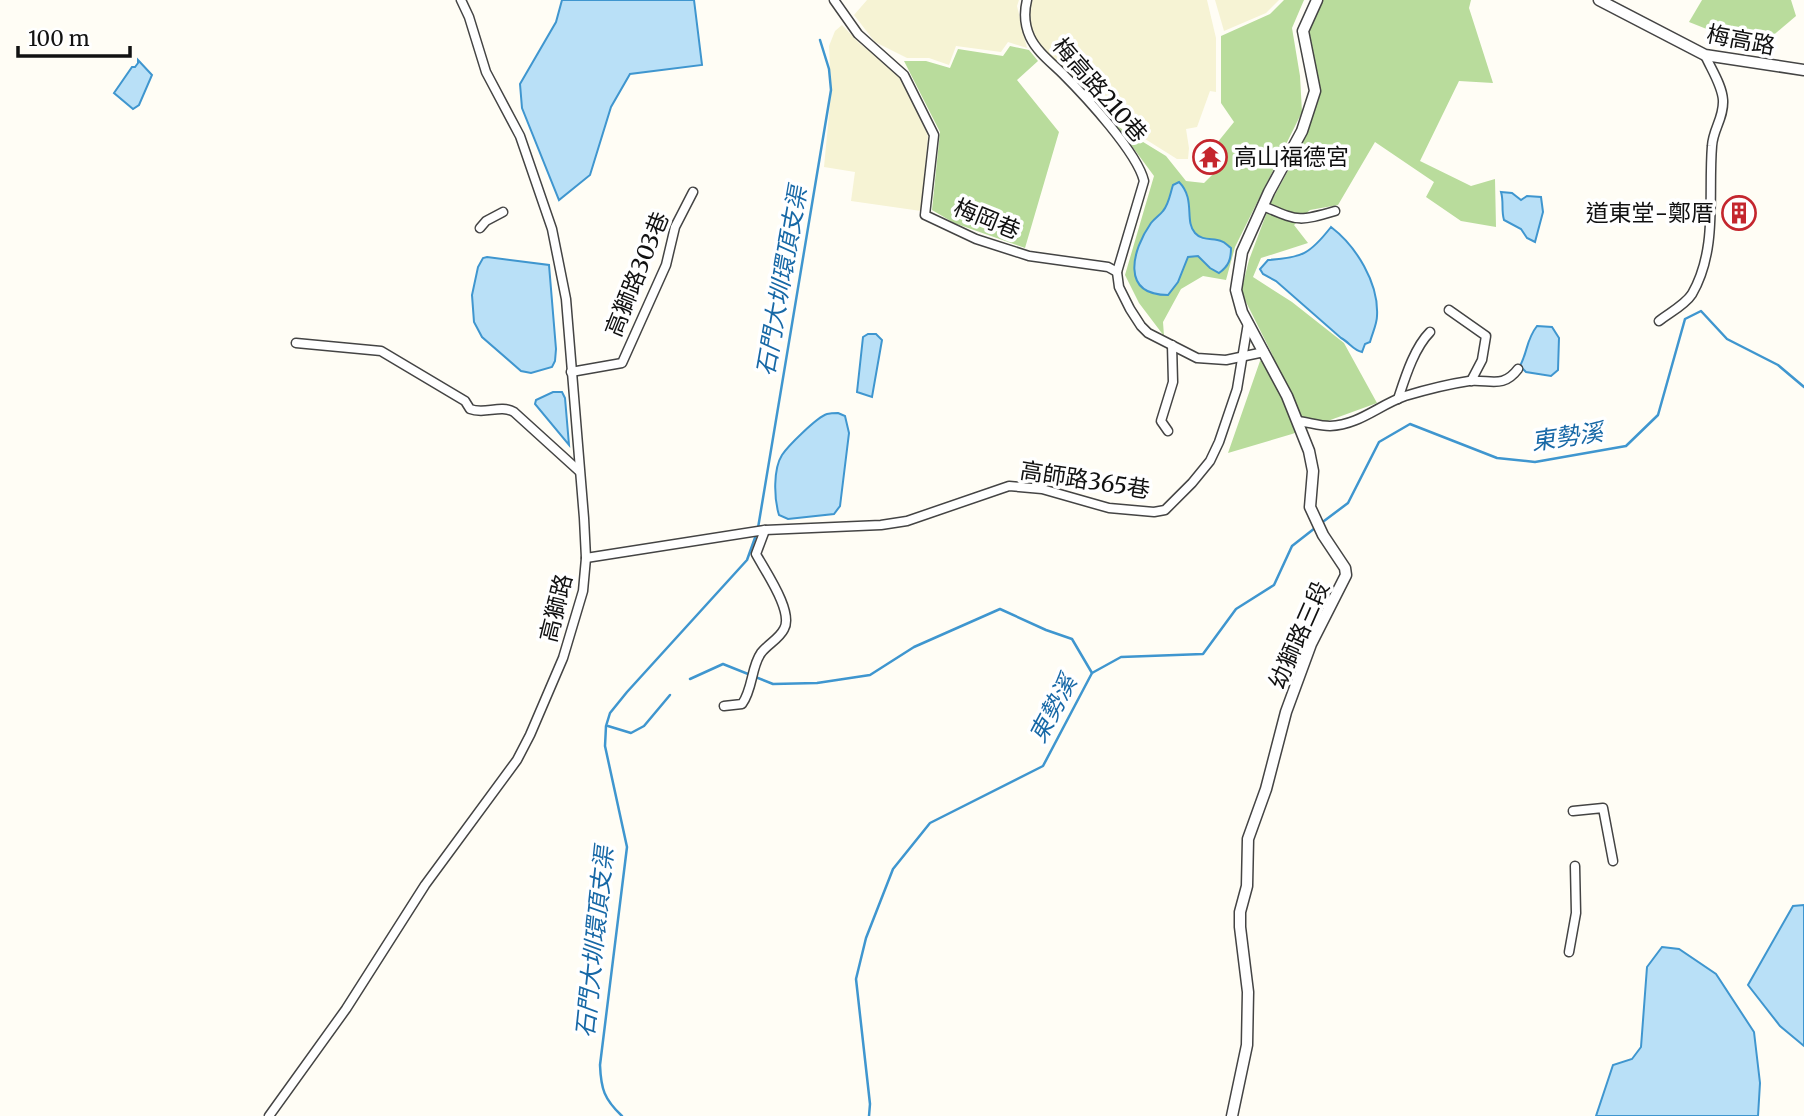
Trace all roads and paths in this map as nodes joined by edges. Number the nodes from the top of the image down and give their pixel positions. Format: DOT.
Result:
graph roads {
  1 [pos="461,0"];
  2 [pos="834,0"];
  3 [pos="1027,0"];
  4 [pos="1317,0"];
  5 [pos="1599,0"];
  6 [pos="1614,4"];
  7 [pos="1705,55"];
  8 [pos="1804,70"];
  9 [pos="693,192"];
  10 [pos="1263,206"];
  11 [pos="1335,211"];
  12 [pos="503,212"];
  13 [pos="480,228"];
  14 [pos="1117,272"];
  15 [pos="1449,310"];
  16 [pos="1659,321"];
  17 [pos="1248,323"];
  18 [pos="1430,332"];
  19 [pos="296,343"];
  20 [pos="1172,345"];
  21 [pos="1264,352"];
  22 [pos="1242,355"];
  23 [pos="1518,369"];
  24 [pos="571,372"];
  25 [pos="1471,381"];
  26 [pos="1398,400"];
  27 [pos="1297,421"];
  28 [pos="1168,431"];
  29 [pos="579,471"];
  30 [pos="765,530"];
  31 [pos="586,558"];
  32 [pos="724,706"];
  33 [pos="1573,811"];
  34 [pos="1613,861"];
  35 [pos="1575,866"];
  36 [pos="1569,952"];
  37 [pos="268,1116"];
  38 [pos="1232,1116"];
  1 -- 24 [label="street, 高獅路"];
  2 -- 14 [label="street, 梅岡巷"];
  3 -- 14 [label="street, 梅高路210巷"];
  4 -- 10 [label="street, 幼獅路三段"];
  5 -- 6 [label="street, 梅高路"];
  6 -- 7 [label="street, 梅高路"];
  7 -- 8 [label="street, 梅高路"];
  7 -- 16 [label="street"];
  9 -- 24 [label="street, 高獅路303巷"];
  10 -- 11 [label="street"];
  10 -- 17 [label="street, 幼獅路三段"];
  12 -- 13 [label="street"];
  14 -- 20 [label="street"];
  15 -- 25 [label="street"];
  17 -- 21 [label="street, 幼獅路三段"];
  17 -- 22 [label="street, 高師路365巷"];
  18 -- 26 [label="street"];
  19 -- 29 [label="street"];
  20 -- 22 [label="street"];
  20 -- 28 [label="street"];
  21 -- 22 [label="street"];
  21 -- 27 [label="street, 幼獅路三段"];
  22 -- 30 [label="street, 高師路365巷"];
  23 -- 25 [label="street"];
  24 -- 29 [label="street, 高獅路"];
  25 -- 26 [label="street"];
  26 -- 27 [label="street"];
  27 -- 38 [label="street, 幼獅路三段"];
  29 -- 31 [label="street, 高獅路"];
  30 -- 31 [label="street, 高師路365巷"];
  30 -- 32 [label="street"];
  31 -- 37 [label="street, 高獅路"];
  33 -- 34 [label="street"];
  35 -- 36 [label="street"];
}
